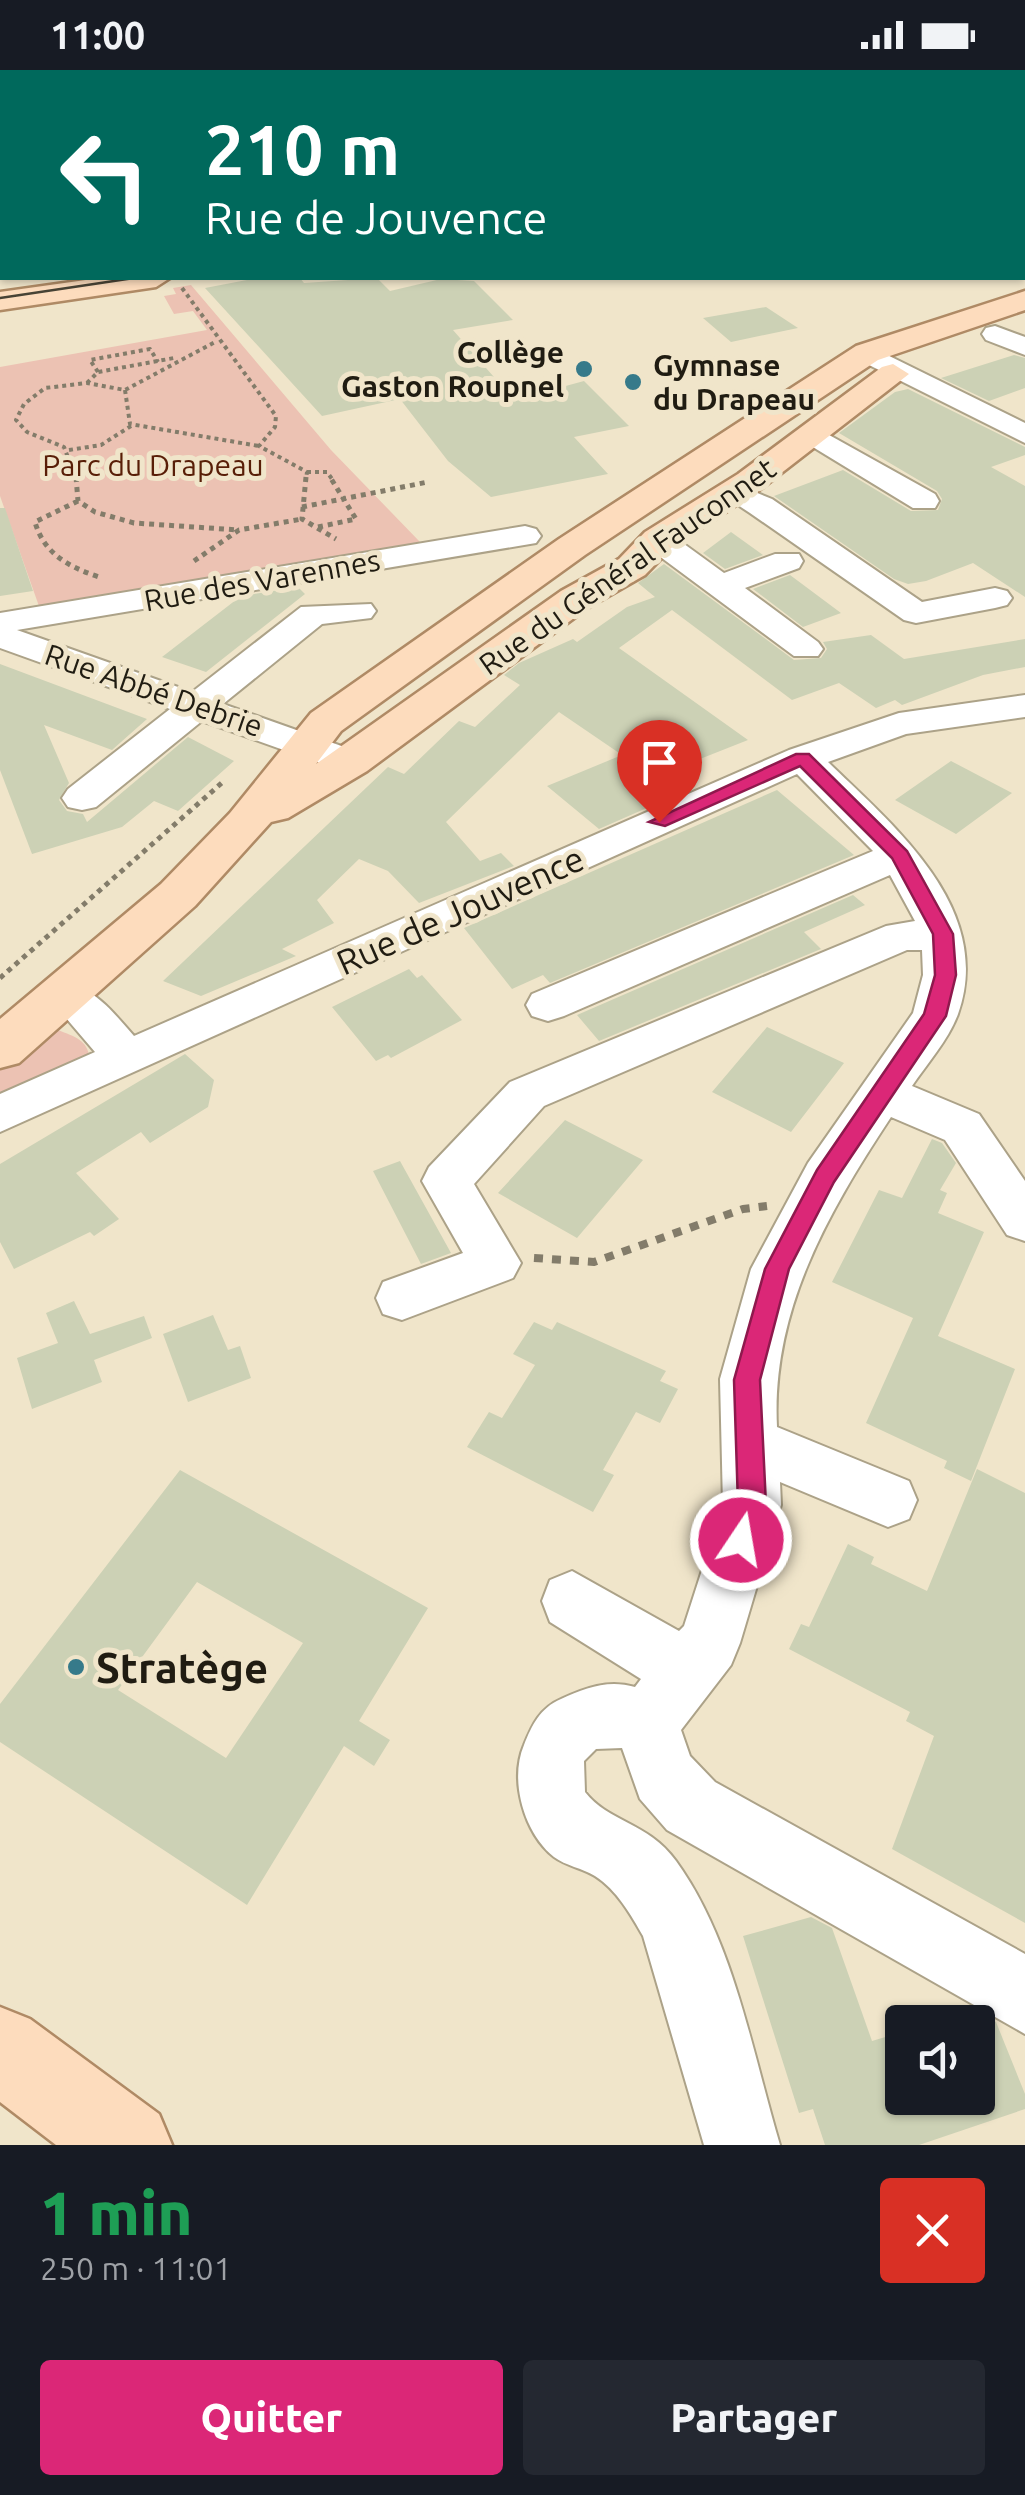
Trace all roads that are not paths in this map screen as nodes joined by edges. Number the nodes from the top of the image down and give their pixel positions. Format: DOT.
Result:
graph roads {
  1 [pos="334,70"];
  2 [pos="356,70"];
  3 [pos="44,280"];
  4 [pos="145,280"];
  5 [pos="0,286"];
  6 [pos="1025,300"];
  7 [pos="0,301"];
  8 [pos="1015,334"];
  9 [pos="867,353"];
  10 [pos="901,368"];
  11 [pos="1025,434"];
  12 [pos="807,440"];
  13 [pos="858,474"];
  14 [pos="733,492"];
  15 [pos="924,501"];
  16 [pos="524,536"];
  17 [pos="658,540"];
  18 [pos="787,562"];
  19 [pos="720,586"];
  20 [pos="995,598"];
  21 [pos="359,611"];
  22 [pos="0,624"];
  23 [pos="0,636"];
  24 [pos="806,649"];
  25 [pos="196,704"];
  26 [pos="1025,706"];
  27 [pos="308,744"];
  28 [pos="802,758"];
  29 [pos="351,762"];
  30 [pos="82,798"];
  31 [pos="246,823"];
  32 [pos="900,855"];
  33 [pos="943,934"];
  34 [pos="62,998"];
  35 [pos="548,1005"];
  36 [pos="0,1049"];
  37 [pos="126,1057"];
  38 [pos="884,1094"];
  39 [pos="0,1114"];
  40 [pos="0,1142"];
  41 [pos="1025,1221"];
  42 [pos="402,1298"];
  43 [pos="750,1442"];
  44 [pos="888,1500"];
  45 [pos="572,1601"];
  46 [pos="688,1671"];
  47 [pos="647,1723"];
  48 [pos="1025,1998"];
  49 [pos="0,2050"];
  50 [pos="128,2145"];
  51 [pos="742,2145"];
  1 -- 2 [label="street"];
  3 -- 5 [label="main road"];
  4 -- 7 [label="main road"];
  6 -- 9 [label="main road, Rue du Général Fauconnet"];
  8 -- 10 [label="main road, Rue du Général Fauconnet"];
  9 -- 10 [label="street"];
  9 -- 27 [label="main road, Rue du Général Fauconnet"];
  10 -- 11 [label="street"];
  10 -- 12 [label="main road, Rue du Général Fauconnet"];
  12 -- 13 [label="street"];
  12 -- 14 [label="main road, Rue du Général Fauconnet"];
  12 -- 15 [label="street"];
  14 -- 17 [label="main road, Rue du Général Fauconnet"];
  14 -- 20 [label="street"];
  16 -- 22 [label="street, Rue des Varennes"];
  17 -- 19 [label="street"];
  17 -- 29 [label="main road, Rue du Général Fauconnet"];
  18 -- 19 [label="street"];
  19 -- 24 [label="street"];
  21 -- 25 [label="street"];
  23 -- 25 [label="street, Rue Abbé Debrie"];
  25 -- 27 [label="street, Rue Abbé Debrie"];
  25 -- 30 [label="street"];
  26 -- 28 [label="street, Rue de Jouvence"];
  27 -- 29 [label="street"];
  27 -- 31 [label="main road, Rue du Général Fauconnet"];
  28 -- 32 [label="street"];
  28 -- 37 [label="street, Rue de Jouvence"];
  29 -- 31 [label="main road, Rue du Général Fauconnet"];
  31 -- 34 [label="main road, Rue du Général Fauconnet"];
  32 -- 33 [label="street"];
  32 -- 35 [label="street"];
  33 -- 38 [label="street"];
  33 -- 42 [label="street"];
  34 -- 36 [label="main road, Rue du Général Fauconnet"];
  34 -- 37 [label="street"];
  37 -- 39 [label="street, Rue de Jouvence"];
  37 -- 40 [label="street, Rue de Jouvence"];
  38 -- 41 [label="street"];
  38 -- 43 [label="street"];
  43 -- 44 [label="street"];
  43 -- 46 [label="street"];
  45 -- 46 [label="street"];
  46 -- 47 [label="street"];
  47 -- 48 [label="street"];
  47 -- 51 [label="street"];
  49 -- 50 [label="main road"];
}
